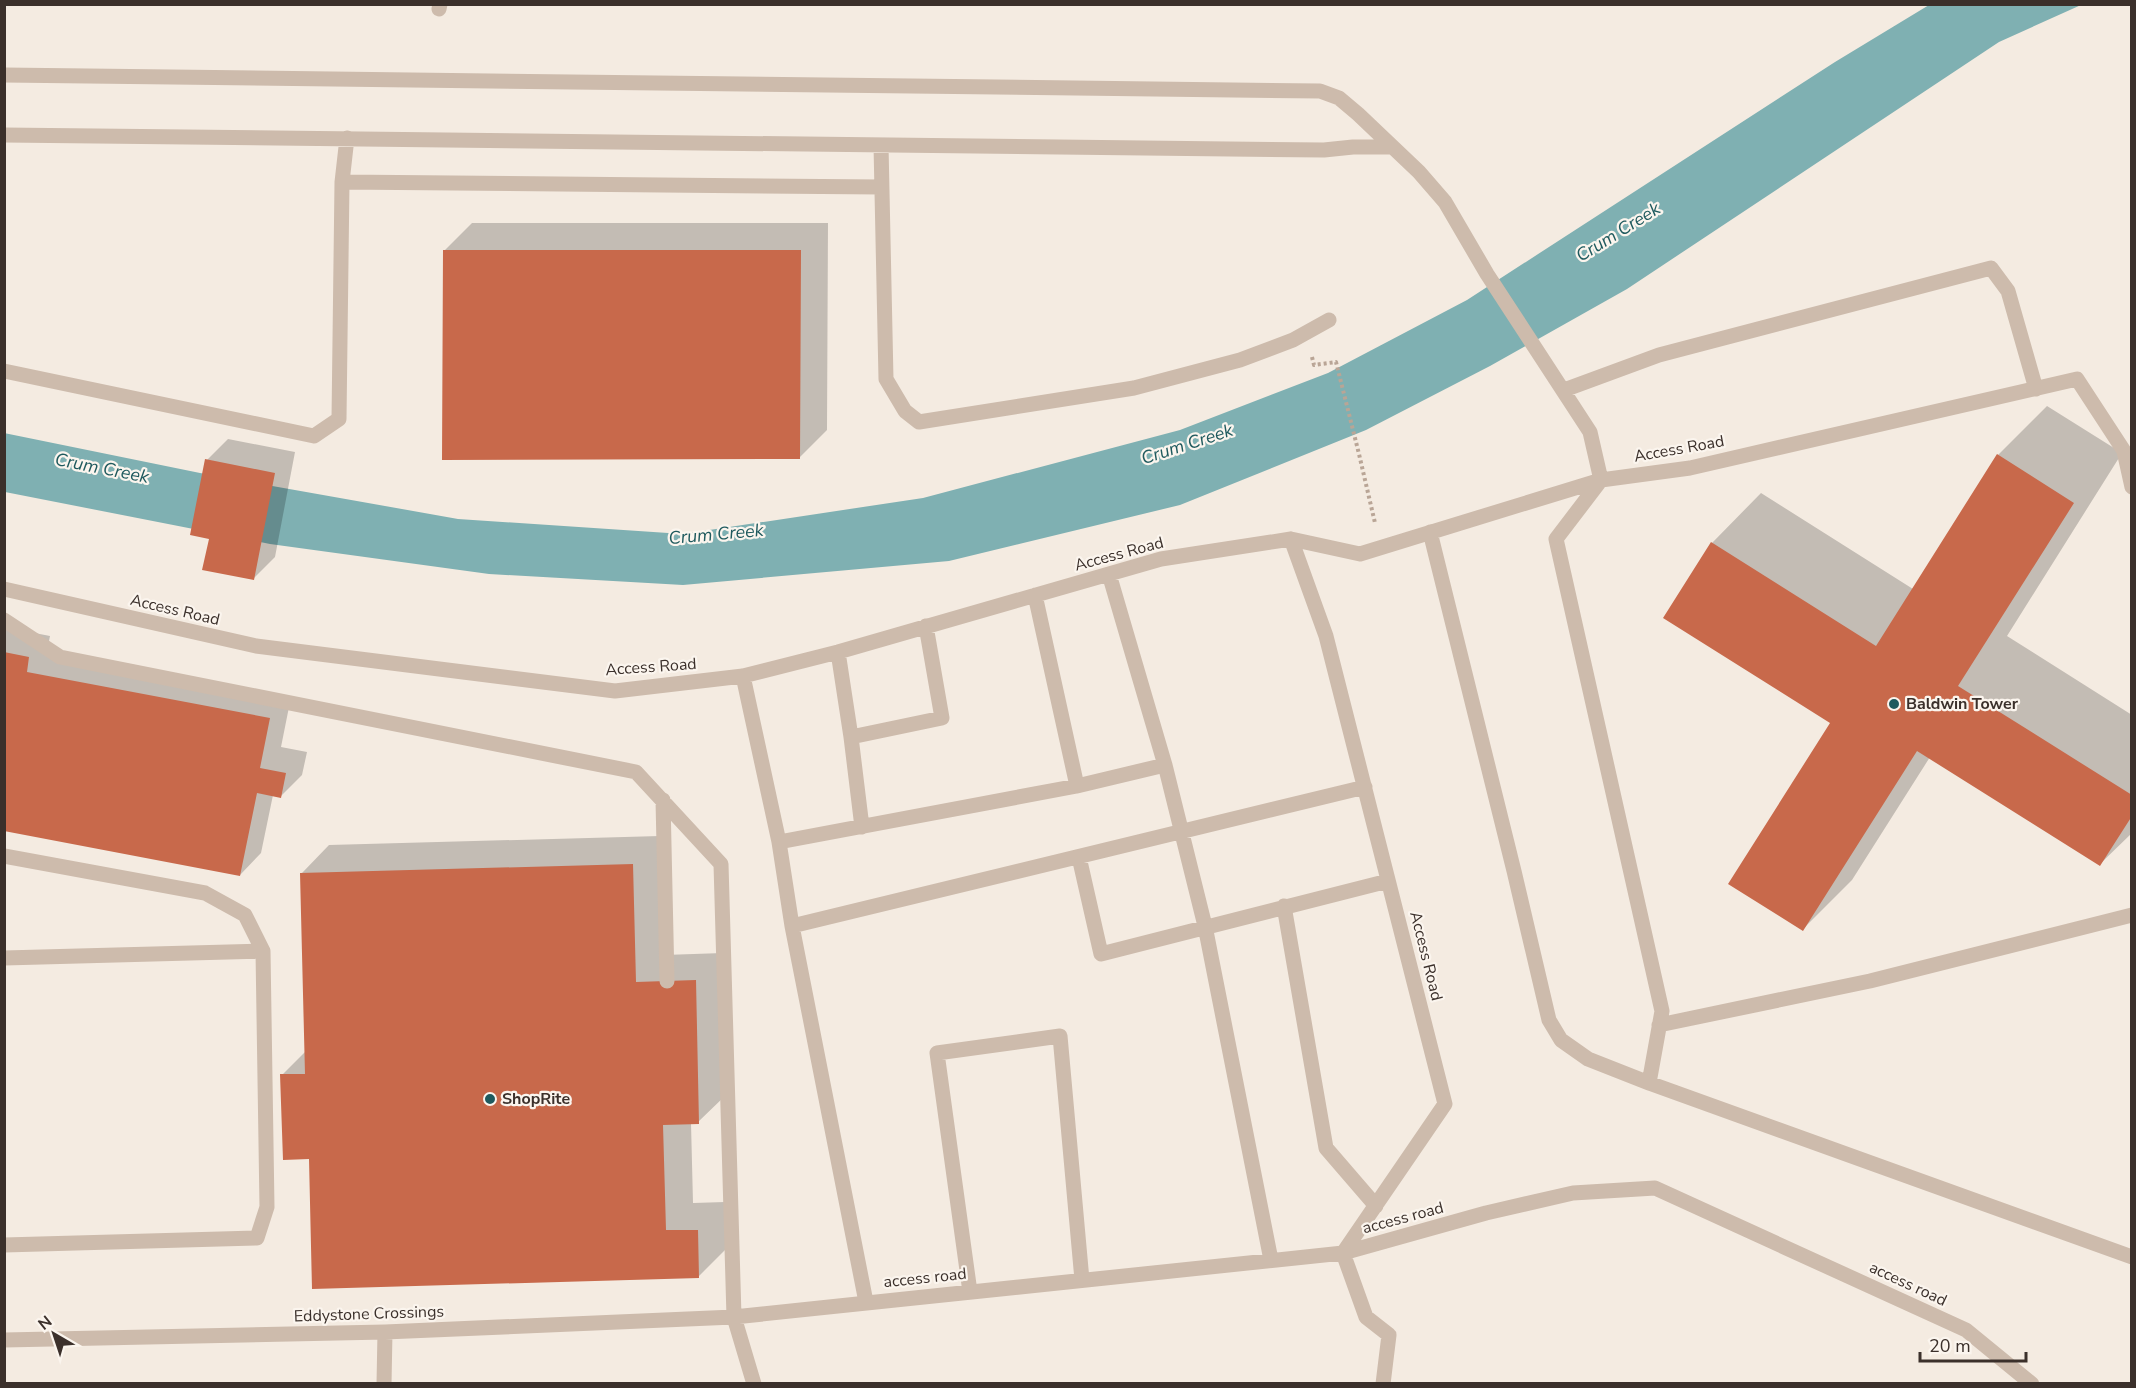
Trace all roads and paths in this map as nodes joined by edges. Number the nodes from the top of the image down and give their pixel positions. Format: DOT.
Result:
graph roads {
  1 [pos="4,75"];
  2 [pos="4,135"];
  3 [pos="347,138"];
  4 [pos="881,145"];
  5 [pos="1390,147"];
  6 [pos="342,182"];
  7 [pos="882,187"];
  8 [pos="1329,320"];
  9 [pos="1326,363"];
  10 [pos="4,371"];
  11 [pos="2036,389"];
  12 [pos="1564,390"];
  13 [pos="1600,480"];
  14 [pos="2132,487"];
  15 [pos="1430,532"];
  16 [pos="1291,539"];
  17 [pos="1380,548"];
  18 [pos="1109,574"];
  19 [pos="4,589"];
  20 [pos="1035,595"];
  21 [pos="4,620"];
  22 [pos="926,626"];
  23 [pos="838,652"];
  24 [pos="743,676"];
  25 [pos="851,737"];
  26 [pos="1166,765"];
  27 [pos="1077,786"];
  28 [pos="1365,787"];
  29 [pos="663,800"];
  30 [pos="862,827"];
  31 [pos="1182,831"];
  32 [pos="779,842"];
  33 [pos="4,856"];
  34 [pos="1079,856"];
  35 [pos="1388,880"];
  36 [pos="1284,906"];
  37 [pos="2132,915"];
  38 [pos="792,926"];
  39 [pos="1205,926"];
  40 [pos="263,951"];
  41 [pos="4,958"];
  42 [pos="667,981"];
  43 [pos="1659,1025"];
  44 [pos="1649,1083"];
  45 [pos="1376,1206"];
  46 [pos="4,1245"];
  47 [pos="1343,1253"];
  48 [pos="2132,1257"];
  49 [pos="1271,1260"];
  50 [pos="1082,1280"];
  51 [pos="970,1292"];
  52 [pos="866,1302"];
  53 [pos="734,1317"];
  54 [pos="385,1332"];
  55 [pos="4,1340"];
  56 [pos="384,1383"];
  57 [pos="753,1383"];
  58 [pos="1383,1383"];
  59 [pos="2032,1383"];
  1 -- 5 [label="street"];
  2 -- 3 [label="street"];
  3 -- 4 [label="street"];
  3 -- 6 [label="street"];
  4 -- 5 [label="street"];
  4 -- 7 [label="street"];
  5 -- 12 [label="street"];
  6 -- 7 [label="street"];
  6 -- 10 [label="street"];
  7 -- 8 [label="street"];
  9 -- 17 [label="path"];
  11 -- 12 [label="street"];
  11 -- 13 [label="street, Access Road"];
  11 -- 14 [label="street, Access Road"];
  12 -- 13 [label="street"];
  13 -- 15 [label="street, Access Road"];
  13 -- 43 [label="street"];
  15 -- 17 [label="street, Access Road"];
  15 -- 44 [label="street"];
  16 -- 17 [label="street, Access Road"];
  16 -- 18 [label="street, Access Road"];
  16 -- 28 [label="street, Access Road"];
  18 -- 20 [label="street, Access Road"];
  18 -- 26 [label="street"];
  19 -- 24 [label="street, Access Road"];
  20 -- 22 [label="street, Access Road"];
  20 -- 27 [label="street"];
  21 -- 29 [label="street"];
  22 -- 23 [label="street, Access Road"];
  22 -- 25 [label="street"];
  23 -- 24 [label="street, Access Road"];
  23 -- 25 [label="street"];
  24 -- 32 [label="street"];
  25 -- 30 [label="street"];
  26 -- 27 [label="street"];
  26 -- 31 [label="street"];
  27 -- 30 [label="street"];
  28 -- 31 [label="street"];
  28 -- 35 [label="street, Access Road"];
  29 -- 42 [label="street"];
  29 -- 53 [label="street"];
  30 -- 32 [label="street"];
  31 -- 34 [label="street"];
  31 -- 39 [label="street"];
  32 -- 38 [label="street"];
  33 -- 40 [label="street"];
  34 -- 38 [label="street"];
  34 -- 39 [label="street"];
  35 -- 36 [label="street"];
  35 -- 45 [label="street, Access Road"];
  36 -- 39 [label="street"];
  36 -- 45 [label="street"];
  37 -- 43 [label="street"];
  38 -- 52 [label="street"];
  39 -- 49 [label="street"];
  40 -- 41 [label="street"];
  40 -- 46 [label="street"];
  43 -- 44 [label="street"];
  44 -- 48 [label="street"];
  45 -- 47 [label="street, Access Road"];
  47 -- 49 [label="street, access road"];
  47 -- 58 [label="street"];
  47 -- 59 [label="street, access road"];
  49 -- 50 [label="street, access road"];
  50 -- 51 [label="street, access road"];
  50 -- 51 [label="street"];
  51 -- 52 [label="street, access road"];
  52 -- 53 [label="street, access road"];
  53 -- 54 [label="street, Eddystone Crossings"];
  53 -- 57 [label="street"];
  54 -- 55 [label="street, Eddystone Crossings"];
  54 -- 56 [label="street"];
}
